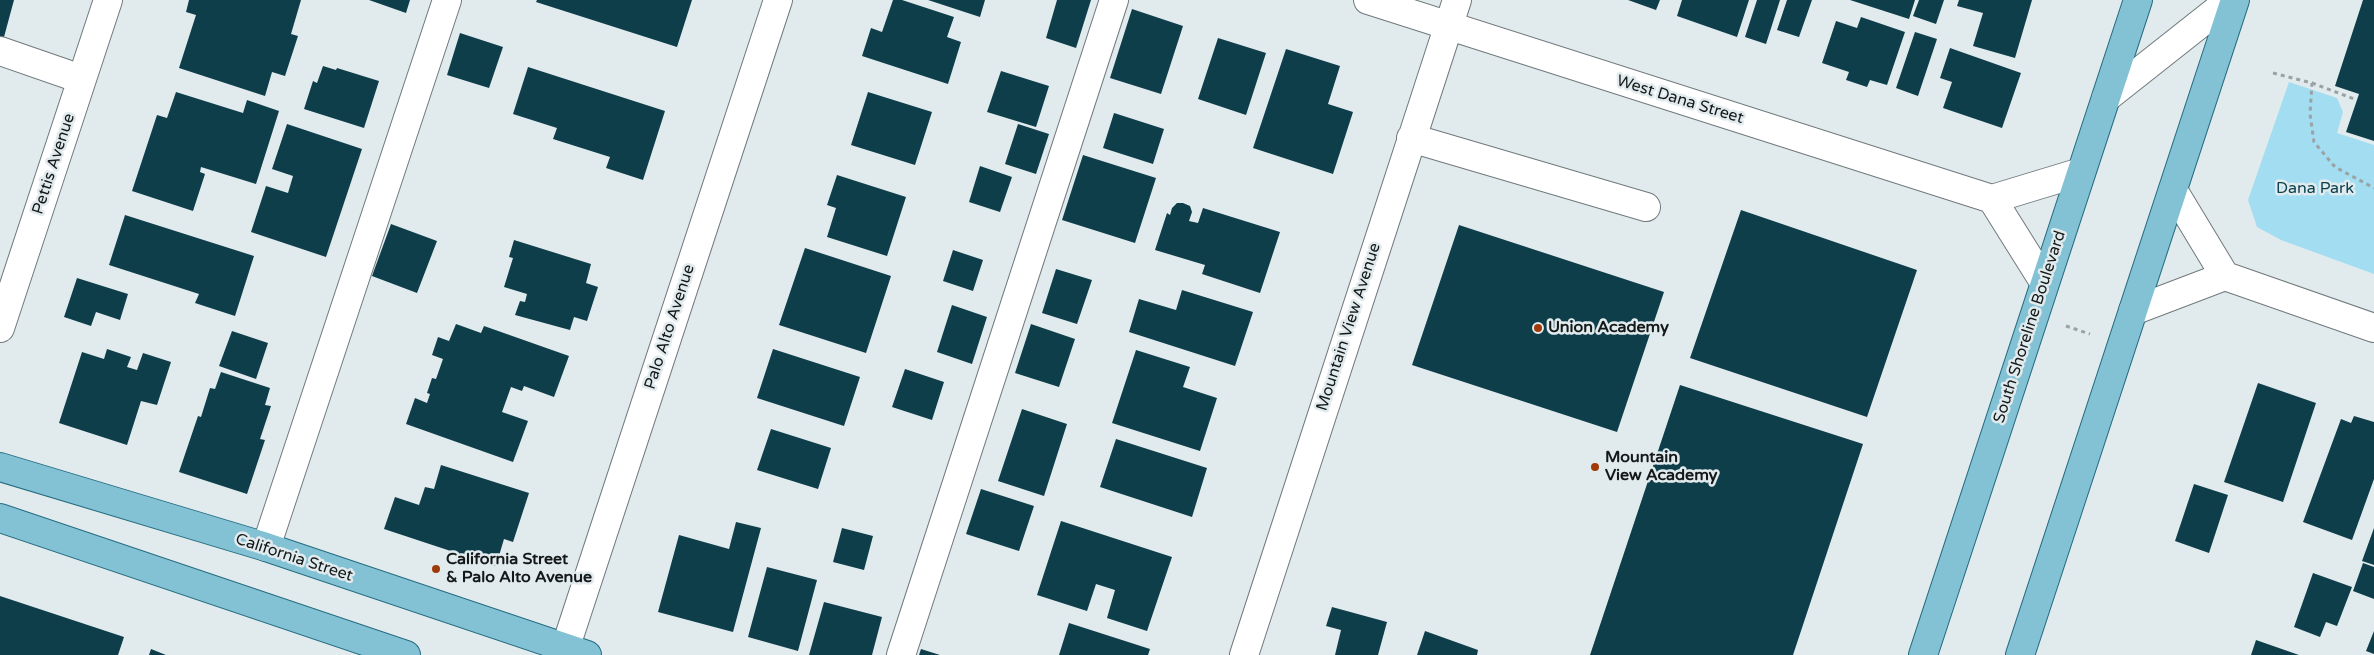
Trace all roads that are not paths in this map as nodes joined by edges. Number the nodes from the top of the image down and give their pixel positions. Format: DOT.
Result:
graph roads {
  1 [pos="108,0"];
  2 [pos="447,0"];
  3 [pos="778,0"];
  4 [pos="1114,0"];
  5 [pos="1368,0"];
  6 [pos="1457,0"];
  7 [pos="2138,0"];
  8 [pos="2230,0"];
  9 [pos="2235,0"];
  10 [pos="1448,26"];
  11 [pos="0,51"];
  12 [pos="81,79"];
  13 [pos="2106,98"];
  14 [pos="1411,138"];
  15 [pos="2081,172"];
  16 [pos="2173,190"];
  17 [pos="1992,199"];
  18 [pos="1646,207"];
  19 [pos="2225,276"];
  20 [pos="2044,282"];
  21 [pos="2133,311"];
  22 [pos="0,328"];
  23 [pos="2374,328"];
  24 [pos="0,467"];
  25 [pos="0,518"];
  26 [pos="266,547"];
  27 [pos="571,653"];
  28 [pos="406,655"];
  29 [pos="901,655"];
  30 [pos="1244,655"];
  31 [pos="1923,655"];
  32 [pos="2020,655"];
  1 -- 12 [label="street, Pettis Avenue"];
  2 -- 26 [label="street"];
  3 -- 27 [label="street, Palo Alto Avenue"];
  4 -- 29 [label="street"];
  5 -- 10 [label="street, West Dana Street"];
  6 -- 10 [label="street, Mountain View Avenue"];
  7 -- 13 [label="main road, South Shoreline Boulevard"];
  8 -- 13 [label="street"];
  9 -- 16 [label="main road"];
  10 -- 14 [label="street, Mountain View Avenue"];
  10 -- 17 [label="street, West Dana Street"];
  11 -- 12 [label="street"];
  12 -- 22 [label="street, Pettis Avenue"];
  13 -- 15 [label="main road, South Shoreline Boulevard"];
  14 -- 18 [label="street"];
  14 -- 30 [label="street, Mountain View Avenue"];
  15 -- 17 [label="street"];
  15 -- 20 [label="main road, South Shoreline Boulevard"];
  16 -- 19 [label="street"];
  16 -- 21 [label="main road"];
  17 -- 20 [label="street"];
  19 -- 21 [label="street"];
  19 -- 23 [label="street"];
  20 -- 31 [label="main road, South Shoreline Boulevard"];
  21 -- 32 [label="main road"];
  24 -- 26 [label="main road, California Street"];
  25 -- 28 [label="main road"];
  26 -- 27 [label="main road, California Street"];
}
